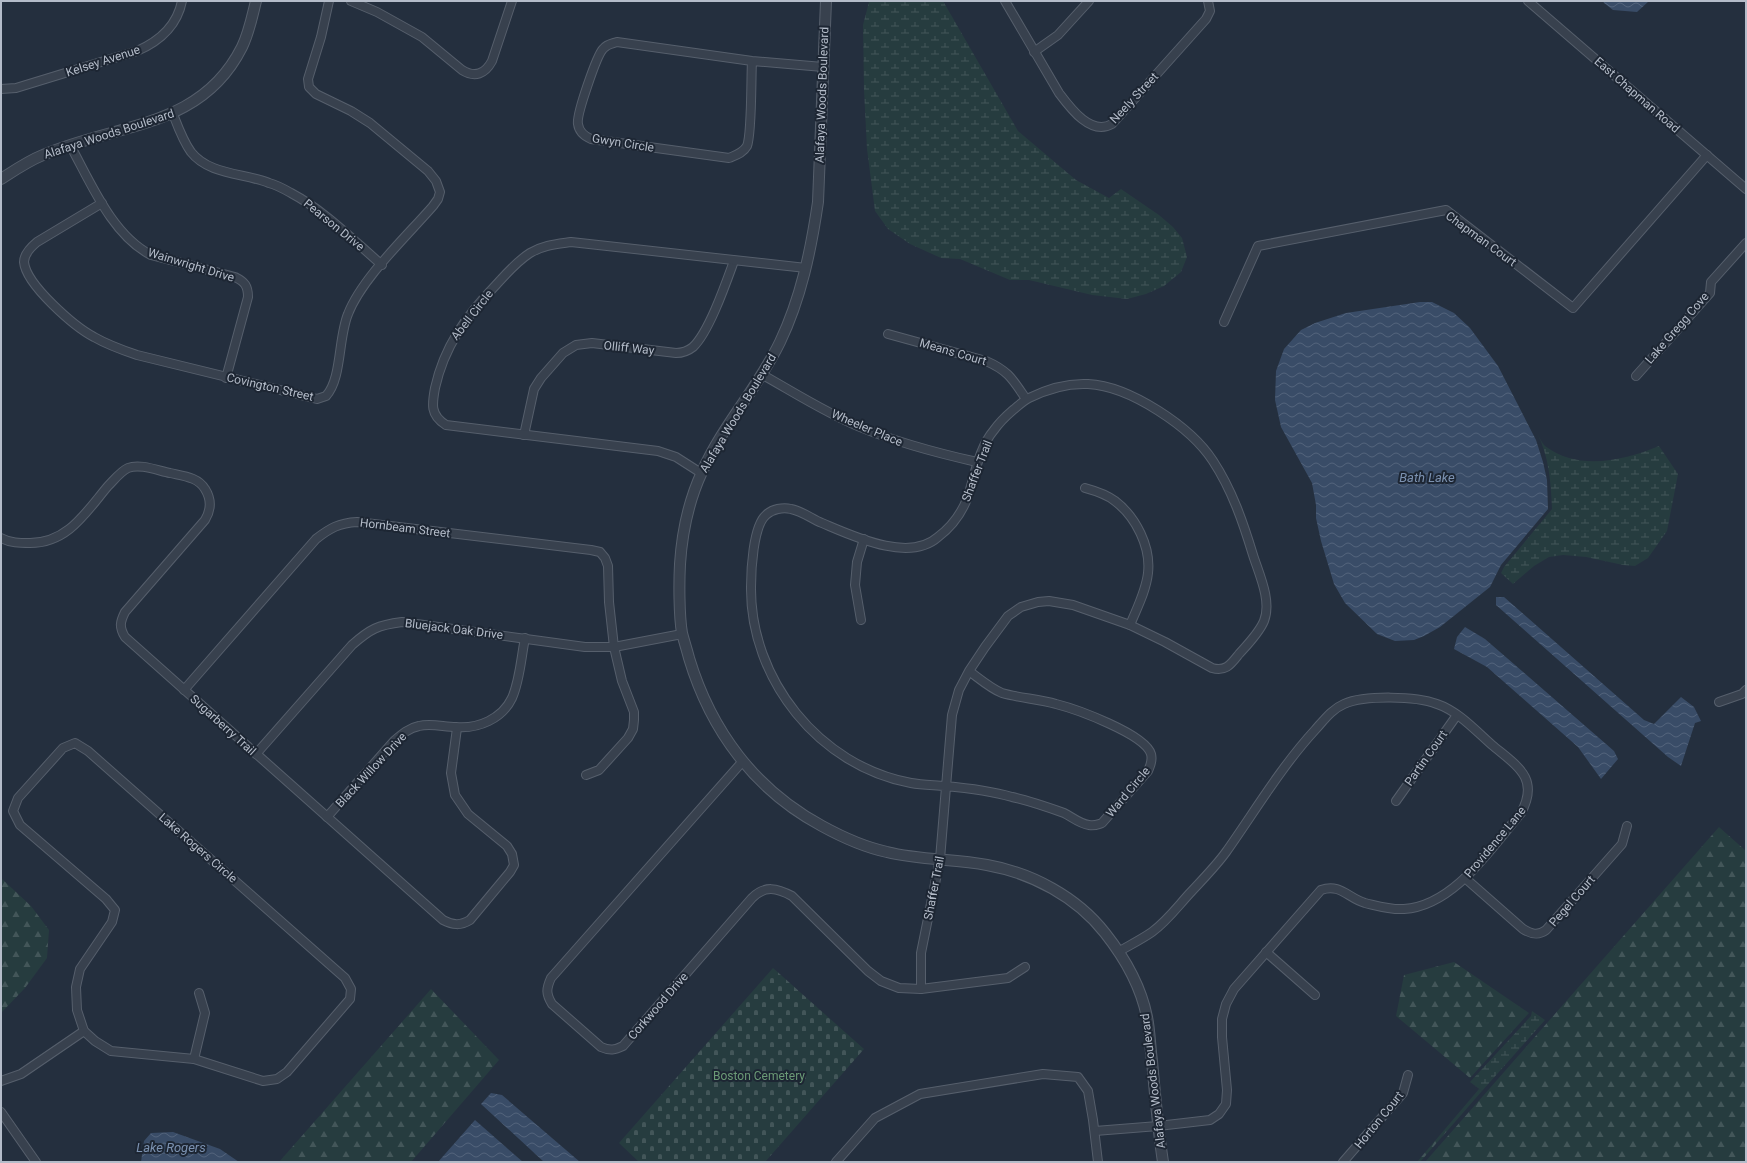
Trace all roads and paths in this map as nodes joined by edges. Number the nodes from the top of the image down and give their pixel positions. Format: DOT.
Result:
graph roads {
  1 [pos="182,1"];
  2 [pos="256,1"];
  3 [pos="330,1"];
  4 [pos="351,1"];
  5 [pos="512,1"];
  6 [pos="826,1"];
  7 [pos="1005,1"];
  8 [pos="1089,1"];
  9 [pos="1208,1"];
  10 [pos="1528,1"];
  11 [pos="1034,52"];
  12 [pos="752,61"];
  13 [pos="823,67"];
  14 [pos="1,89"];
  15 [pos="173,114"];
  16 [pos="70,145"];
  17 [pos="1707,155"];
  18 [pos="1,179"];
  19 [pos="1746,189"];
  20 [pos="102,203"];
  21 [pos="1746,243"];
  22 [pos="734,261"];
  23 [pos="382,264"];
  24 [pos="806,268"];
  25 [pos="1224,322"];
  26 [pos="888,334"];
  27 [pos="763,375"];
  28 [pos="1636,376"];
  29 [pos="226,378"];
  30 [pos="1026,399"];
  31 [pos="524,435"];
  32 [pos="977,462"];
  33 [pos="701,473"];
  34 [pos="1085,488"];
  35 [pos="1,538"];
  36 [pos="864,539"];
  37 [pos="861,620"];
  38 [pos="1130,625"];
  39 [pos="682,634"];
  40 [pos="525,638"];
  41 [pos="614,647"];
  42 [pos="969,671"];
  43 [pos="184,690"];
  44 [pos="1746,690"];
  45 [pos="1718,702"];
  46 [pos="1457,715"];
  47 [pos="457,728"];
  48 [pos="256,754"];
  49 [pos="743,761"];
  50 [pos="586,775"];
  51 [pos="946,786"];
  52 [pos="1396,801"];
  53 [pos="327,817"];
  54 [pos="1627,826"];
  55 [pos="940,859"];
  56 [pos="1465,878"];
  57 [pos="1118,952"];
  58 [pos="1266,952"];
  59 [pos="1025,967"];
  60 [pos="921,989"];
  61 [pos="199,993"];
  62 [pos="1315,995"];
  63 [pos="84,1031"];
  64 [pos="194,1059"];
  65 [pos="1408,1075"];
  66 [pos="1,1080"];
  67 [pos="1,1112"];
  68 [pos="1158,1126"];
  69 [pos="1095,1131"];
  70 [pos="36,1162"];
  71 [pos="836,1162"];
  72 [pos="1098,1162"];
  73 [pos="1162,1162"];
  74 [pos="1343,1162"];
  1 -- 14 [label="street, Kelsey Avenue"];
  2 -- 15 [label="street, Alafaya Woods Boulevard"];
  3 -- 23 [label="street, Covington Street"];
  4 -- 5 [label="street"];
  6 -- 13 [label="street, Alafaya Woods Boulevard"];
  7 -- 11 [label="street, Neely Street"];
  8 -- 11 [label="street"];
  9 -- 11 [label="street, Neely Street"];
  10 -- 17 [label="street, East Chapman Road"];
  12 -- 12 [label="street, Gwyn Circle"];
  12 -- 13 [label="street, Gwyn Circle"];
  13 -- 24 [label="street, Alafaya Woods Boulevard"];
  15 -- 16 [label="street, Alafaya Woods Boulevard"];
  15 -- 23 [label="street, Pearson Drive"];
  16 -- 18 [label="street, Alafaya Woods Boulevard"];
  16 -- 20 [label="street, Wainwright Drive"];
  17 -- 19 [label="street, East Chapman Road"];
  17 -- 25 [label="street, Chapman Court"];
  20 -- 29 [label="street, Wainwright Drive"];
  20 -- 29 [label="street, Covington Street"];
  21 -- 28 [label="street, Lake Gregg Cove"];
  22 -- 24 [label="street, Abell Circle"];
  22 -- 31 [label="street, Olliff Way"];
  22 -- 31 [label="street, Abell Circle"];
  23 -- 29 [label="street, Covington Street"];
  24 -- 27 [label="street, Alafaya Woods Boulevard"];
  26 -- 30 [label="street, Means Court"];
  27 -- 32 [label="street, Wheeler Place"];
  27 -- 33 [label="street, Alafaya Woods Boulevard"];
  30 -- 32 [label="street, Shaffer Trail"];
  30 -- 38 [label="street, Shaffer Trail"];
  31 -- 33 [label="street, Abell Circle"];
  32 -- 36 [label="street, Shaffer Trail"];
  33 -- 39 [label="street, Alafaya Woods Boulevard"];
  34 -- 38 [label="street"];
  35 -- 43 [label="street, Sugarberry Trail"];
  36 -- 37 [label="street"];
  36 -- 51 [label="street, Shaffer Trail"];
  38 -- 42 [label="street, Shaffer Trail"];
  39 -- 41 [label="street, Bluejack Oak Drive"];
  39 -- 49 [label="street, Alafaya Woods Boulevard"];
  40 -- 41 [label="street, Bluejack Oak Drive"];
  40 -- 47 [label="street, Black Willow Drive"];
  40 -- 48 [label="street, Bluejack Oak Drive"];
  41 -- 43 [label="street, Hornbeam Street"];
  41 -- 50 [label="street"];
  42 -- 51 [label="street, Shaffer Trail"];
  42 -- 51 [label="street, Ward Circle"];
  43 -- 48 [label="street, Sugarberry Trail"];
  44 -- 45 [label="street"];
  46 -- 52 [label="street, Partin Court"];
  46 -- 56 [label="street, Providence Lane"];
  46 -- 57 [label="street, Providence Lane"];
  47 -- 53 [label="street, Black Willow Drive"];
  47 -- 53 [label="street, Sugarberry Trail"];
  48 -- 53 [label="street, Sugarberry Trail"];
  49 -- 55 [label="street, Alafaya Woods Boulevard"];
  49 -- 60 [label="street, Corkwood Drive"];
  51 -- 55 [label="street, Shaffer Trail"];
  54 -- 56 [label="street, Pegel Court"];
  55 -- 57 [label="street, Alafaya Woods Boulevard"];
  55 -- 60 [label="street, Shaffer Trail"];
  56 -- 58 [label="street, Providence Lane"];
  57 -- 68 [label="street, Alafaya Woods Boulevard"];
  58 -- 62 [label="street"];
  58 -- 68 [label="street, Providence Lane"];
  59 -- 60 [label="street, Corkwood Drive"];
  61 -- 64 [label="street"];
  63 -- 64 [label="street, Lake Rogers Circle"];
  63 -- 64 [label="street, Lake Rogers Circle"];
  63 -- 66 [label="street"];
  65 -- 74 [label="street, Horton Court"];
  67 -- 70 [label="street"];
  68 -- 69 [label="street, Providence Lane"];
  68 -- 73 [label="street, Alafaya Woods Boulevard"];
  69 -- 71 [label="street"];
  69 -- 72 [label="street"];
}
